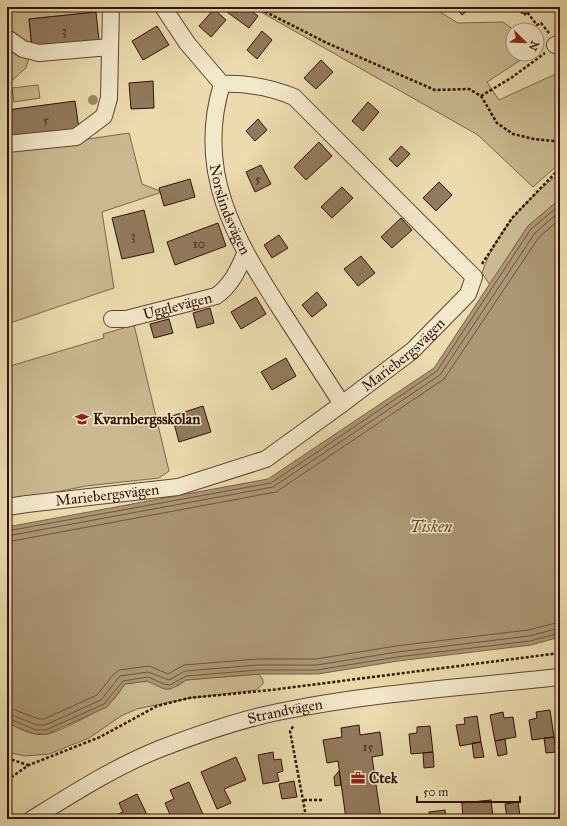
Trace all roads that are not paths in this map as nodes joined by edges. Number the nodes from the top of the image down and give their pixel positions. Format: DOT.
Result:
graph roads {
  1 [pos="111,7"];
  2 [pos="163,7"];
  3 [pos="7,38"];
  4 [pos="110,47"];
  5 [pos="222,84"];
  6 [pos="7,144"];
  7 [pos="245,254"];
  8 [pos="112,319"];
  9 [pos="342,404"];
  10 [pos="7,507"];
  11 [pos="560,677"];
  12 [pos="50,814"];
  13 [pos="32,819"];
  1 -- 4 [label="street"];
  2 -- 5 [label="street"];
  3 -- 4 [label="street"];
  4 -- 6 [label="street"];
  5 -- 7 [label="street, Norslindsvägen"];
  5 -- 9 [label="street, Mariebergsvägen"];
  7 -- 8 [label="street, Ugglevägen"];
  7 -- 9 [label="street, Norslindsvägen"];
  9 -- 10 [label="street, Mariebergsvägen"];
  11 -- 12 [label="street, Strandvägen"];
  12 -- 13 [label="street, Strandvägen"];
}
